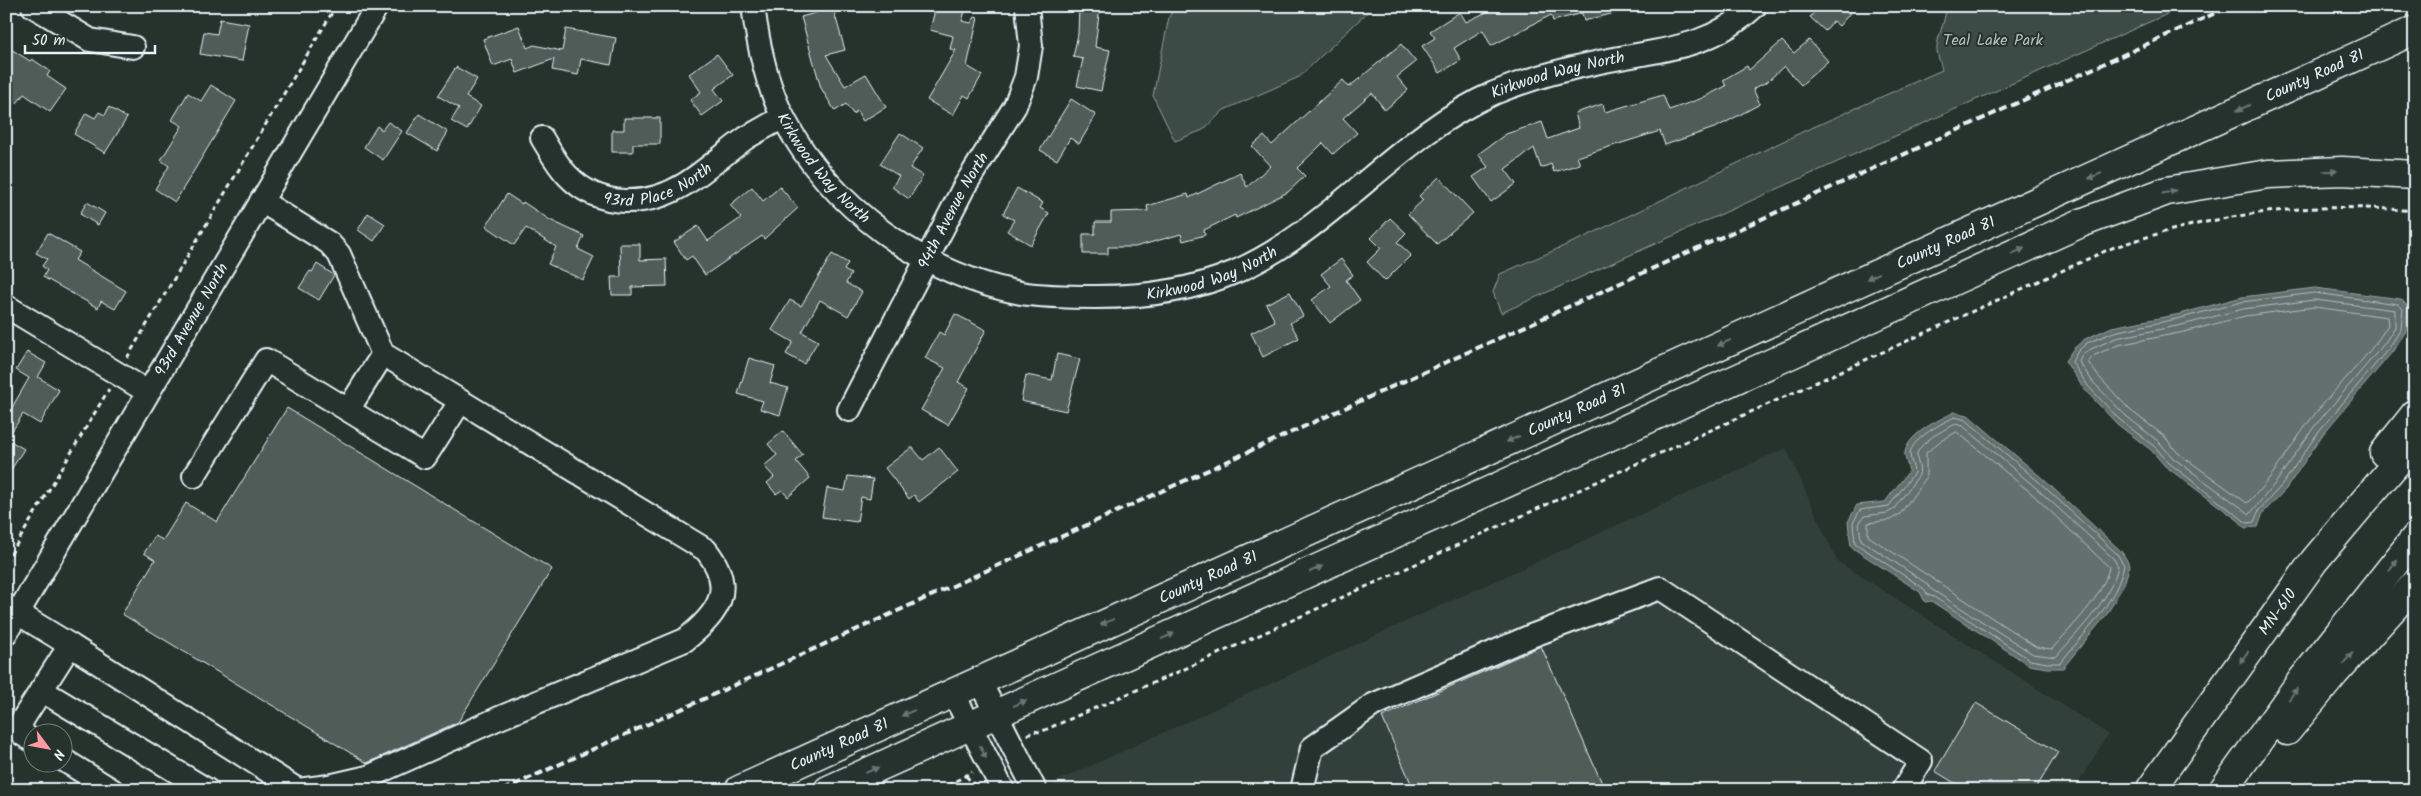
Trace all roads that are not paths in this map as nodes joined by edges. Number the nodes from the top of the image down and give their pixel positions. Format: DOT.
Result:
graph roads {
  1 [pos="33,6"];
  2 [pos="377,6"];
  3 [pos="753,6"];
  4 [pos="1028,6"];
  5 [pos="1756,6"];
  6 [pos="2415,30"];
  7 [pos="133,47"];
  8 [pos="783,118"];
  9 [pos="542,138"];
  10 [pos="2415,175"];
  11 [pos="261,201"];
  12 [pos="926,260"];
  13 [pos="6,306"];
  14 [pos="383,354"];
  15 [pos="148,392"];
  16 [pos="460,402"];
  17 [pos="348,410"];
  18 [pos="849,410"];
  19 [pos="2415,414"];
  20 [pos="2415,441"];
  21 [pos="194,476"];
  22 [pos="2415,538"];
  23 [pos="2314,561"];
  24 [pos="2415,584"];
  25 [pos="12,610"];
  26 [pos="6,633"];
  27 [pos="70,645"];
  28 [pos="979,680"];
  29 [pos="41,690"];
  30 [pos="953,693"];
  31 [pos="995,715"];
  32 [pos="970,725"];
  33 [pos="22,734"];
  34 [pos="72,765"];
  35 [pos="112,790"];
  36 [pos="208,790"];
  37 [pos="298,790"];
  38 [pos="739,790"];
  39 [pos="828,790"];
  40 [pos="1004,790"];
  41 [pos="1035,790"];
  42 [pos="1302,790"];
  43 [pos="1903,790"];
  44 [pos="2150,790"];
  45 [pos="2223,790"];
  46 [pos="2238,790"];
  1 -- 7 [label="street"];
  2 -- 11 [label="street, 93rd Avenue North"];
  3 -- 8 [label="street, Kirkwood Way North"];
  4 -- 12 [label="street, 94th Avenue North"];
  5 -- 12 [label="street, Kirkwood Way North"];
  6 -- 28 [label="highway, County Road 81, one-way"];
  8 -- 9 [label="street, 93rd Place North"];
  8 -- 12 [label="street, Kirkwood Way North"];
  31 -- 10 [label="highway, one-way"];
  11 -- 14 [label="street"];
  11 -- 15 [label="street, 93rd Avenue North"];
  12 -- 18 [label="street, 94th Avenue North"];
  13 -- 15 [label="street"];
  14 -- 16 [label="street"];
  14 -- 17 [label="street"];
  15 -- 25 [label="street, 93rd Avenue North"];
  16 -- 17 [label="street"];
  16 -- 37 [label="street"];
  17 -- 21 [label="street"];
  19 -- 23 [label="highway"];
  20 -- 23 [label="highway, MN-610"];
  45 -- 22 [label="highway, one-way"];
  23 -- 44 [label="highway, MN-610, one-way"];
  46 -- 24 [label="highway, one-way"];
  25 -- 26 [label="street, 93rd Avenue North"];
  25 -- 27 [label="street"];
  27 -- 29 [label="street"];
  27 -- 37 [label="street"];
  28 -- 30 [label="highway, County Road 81"];
  28 -- 31 [label="street"];
  29 -- 33 [label="street"];
  29 -- 36 [label="street"];
  30 -- 32 [label="street"];
  30 -- 38 [label="highway, County Road 81, one-way"];
  31 -- 32 [label="highway"];
  31 -- 41 [label="street"];
  39 -- 32 [label="highway, one-way"];
  32 -- 40 [label="street, one-way"];
  34 -- 35 [label="street"];
  42 -- 43 [label="street"];
}
